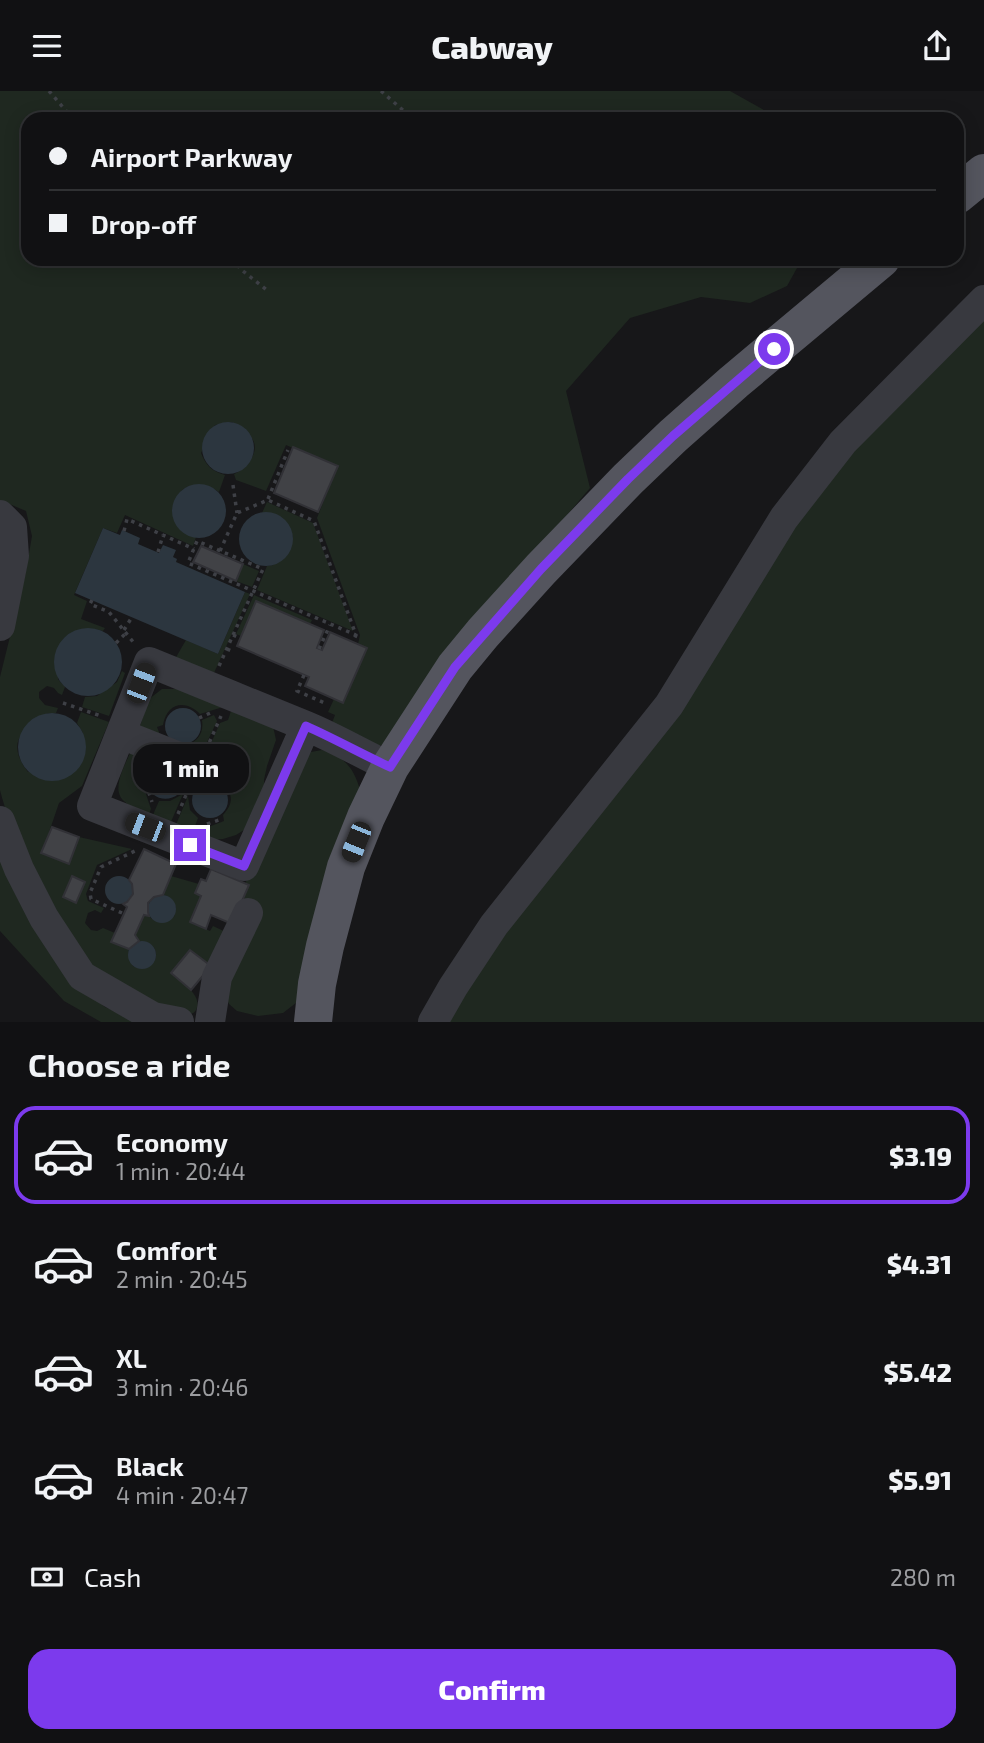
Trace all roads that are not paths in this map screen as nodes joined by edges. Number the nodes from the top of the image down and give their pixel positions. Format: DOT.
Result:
graph roads {
  1 [pos="984,173"];
  2 [pos="964,189"];
  3 [pos="873,266"];
  4 [pos="984,300"];
  5 [pos="0,515"];
  6 [pos="0,626"];
  7 [pos="306,726"];
  8 [pos="123,729"];
  9 [pos="184,759"];
  10 [pos="390,767"];
  11 [pos="0,821"];
  12 [pos="248,913"];
  13 [pos="179,1022"];
  14 [pos="210,1022"];
  15 [pos="313,1022"];
  16 [pos="433,1022"];
  1 -- 2 [label="main road"];
  3 -- 10 [label="main road"];
  4 -- 16 [label="lane"];
  5 -- 6 [label="lane"];
  7 -- 8 [label="lane"];
  7 -- 8 [label="lane"];
  7 -- 10 [label="lane"];
  8 -- 9 [label="lane"];
  10 -- 15 [label="main road"];
  11 -- 13 [label="lane"];
  12 -- 14 [label="lane"];
}
